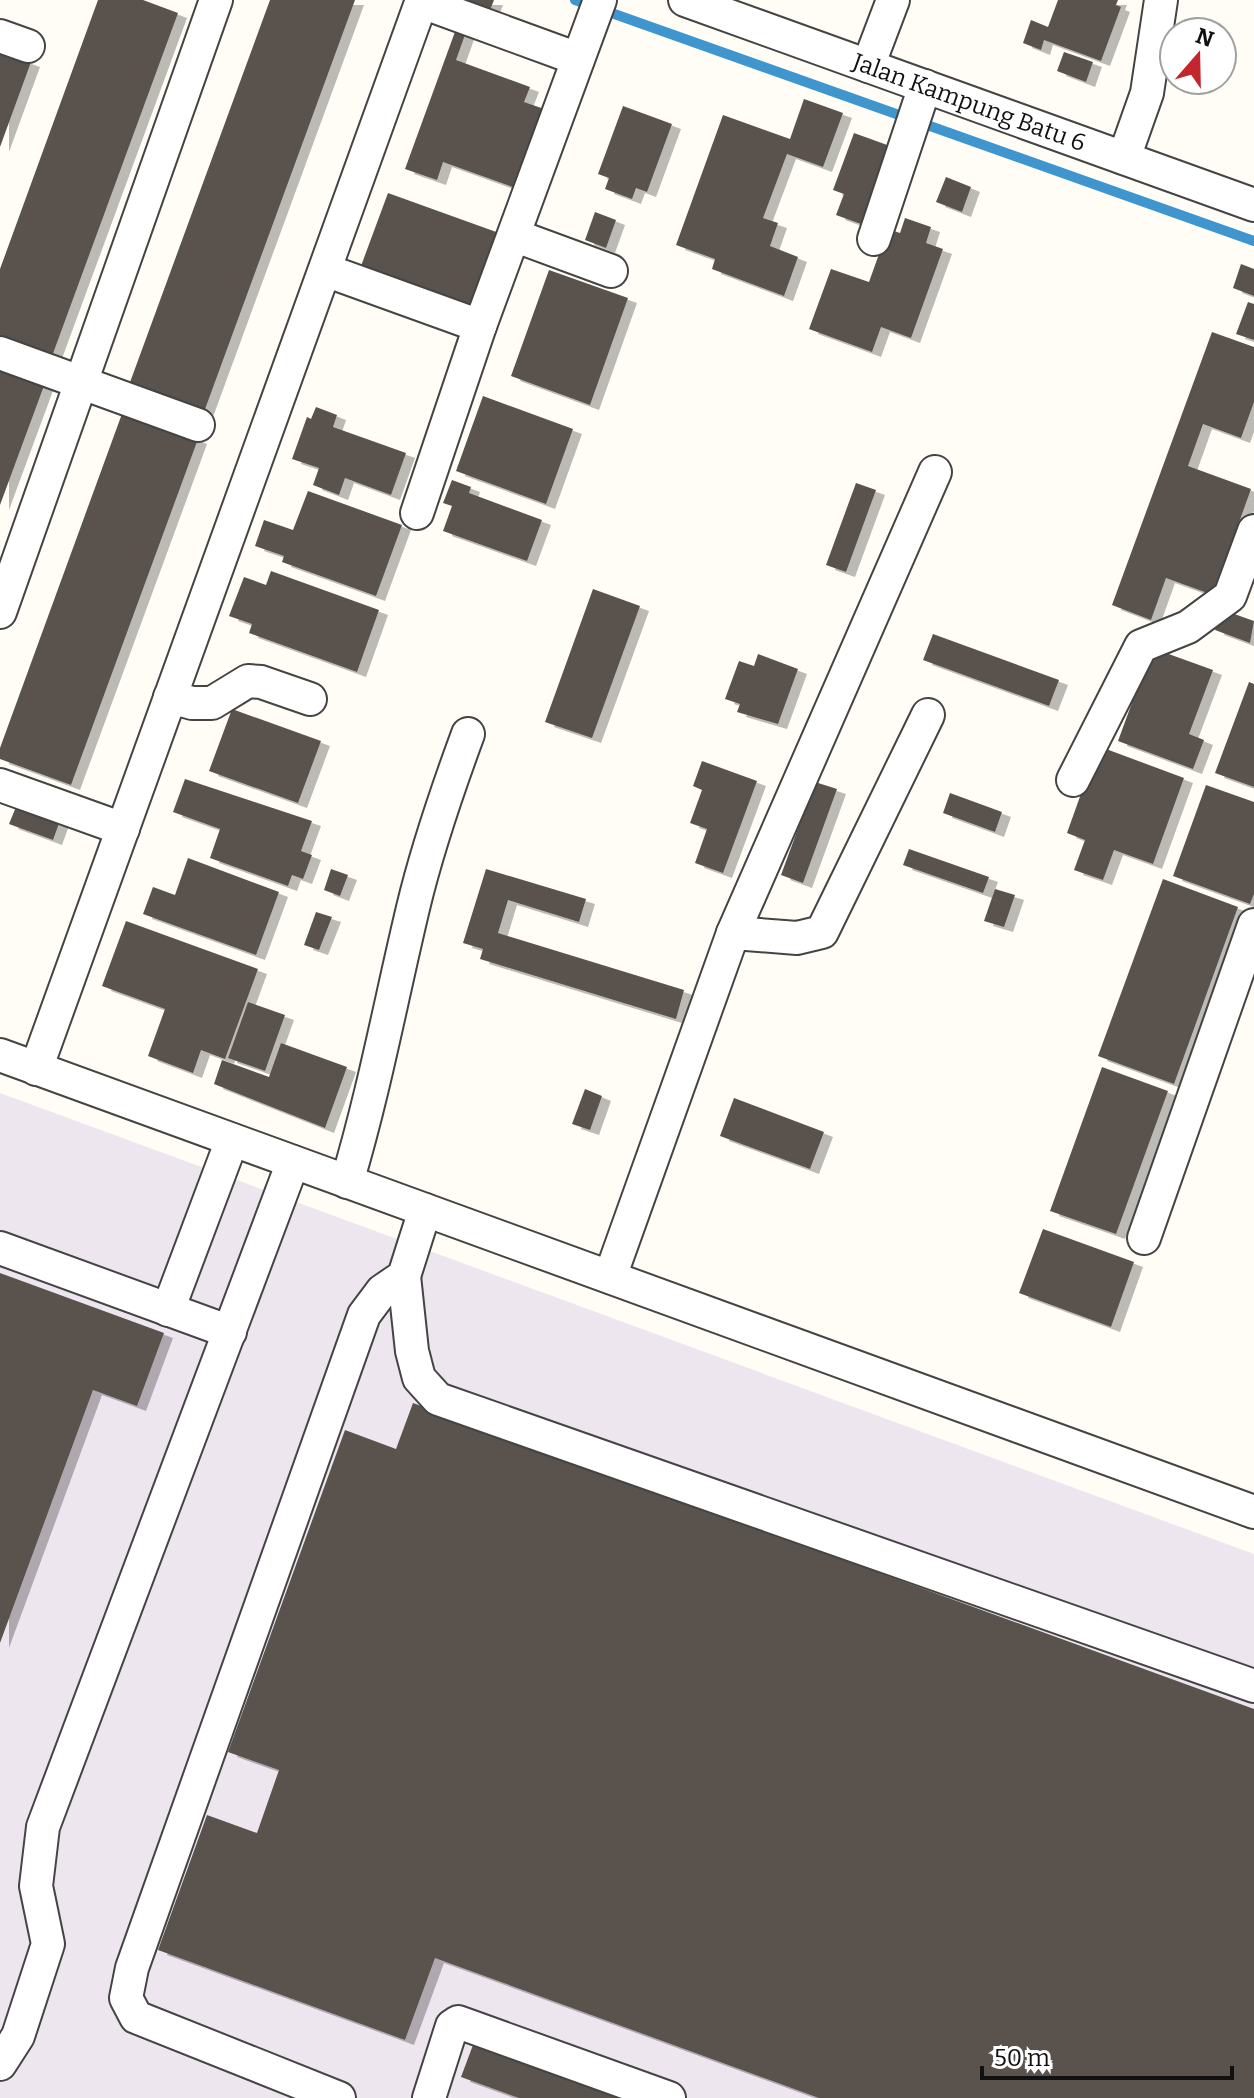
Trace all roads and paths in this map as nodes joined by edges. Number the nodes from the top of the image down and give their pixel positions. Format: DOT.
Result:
graph roads {
  1 [pos="216,0"];
  2 [pos="685,0"];
  3 [pos="893,0"];
  4 [pos="1161,0"];
  5 [pos="422,1"];
  6 [pos="596,10"];
  7 [pos="578,59"];
  8 [pos="868,66"];
  9 [pos="917,109"];
  10 [pos="1124,158"];
  11 [pos="1254,205"];
  12 [pos="516,236"];
  13 [pos="874,239"];
  14 [pos="325,270"];
  15 [pos="611,271"];
  16 [pos="480,326"];
  17 [pos="0,353"];
  18 [pos="81,381"];
  19 [pos="198,425"];
  20 [pos="935,472"];
  21 [pos="417,513"];
  22 [pos="1254,531"];
  23 [pos="0,612"];
  24 [pos="170,697"];
  25 [pos="310,699"];
  26 [pos="928,715"];
  27 [pos="468,734"];
  28 [pos="1073,780"];
  29 [pos="0,785"];
  30 [pos="123,829"];
  31 [pos="1254,925"];
  32 [pos="733,933"];
  33 [pos="0,1055"];
  34 [pos="36,1069"];
  35 [pos="232,1140"];
  36 [pos="293,1162"];
  37 [pos="347,1182"];
  38 [pos="425,1210"];
  39 [pos="1144,1238"];
  40 [pos="0,1248"];
  41 [pos="404,1276"];
  42 [pos="610,1277"];
  43 [pos="168,1310"];
  44 [pos="230,1332"];
  45 [pos="1254,1512"];
  46 [pos="1254,1686"];
  47 [pos="9,2034"];
  48 [pos="0,2064"];
  49 [pos="339,2098"];
  50 [pos="429,2098"];
  51 [pos="669,2098"];
  1 -- 18 [label="street"];
  2 -- 8 [label="street, Jalan Kampung Batu 6"];
  3 -- 8 [label="street"];
  4 -- 10 [label="street"];
  5 -- 7 [label="street"];
  5 -- 14 [label="street"];
  6 -- 7 [label="street"];
  7 -- 12 [label="street"];
  8 -- 9 [label="street, Jalan Kampung Batu 6"];
  9 -- 10 [label="street, Jalan Kampung Batu 6"];
  9 -- 13 [label="street"];
  10 -- 11 [label="street, Jalan Kampung Batu 6"];
  12 -- 15 [label="street"];
  12 -- 16 [label="street"];
  14 -- 16 [label="street"];
  14 -- 24 [label="street"];
  16 -- 21 [label="street"];
  17 -- 18 [label="street"];
  18 -- 19 [label="street"];
  18 -- 23 [label="street"];
  20 -- 32 [label="street"];
  22 -- 28 [label="street"];
  24 -- 25 [label="street"];
  24 -- 30 [label="street"];
  26 -- 32 [label="street"];
  27 -- 37 [label="street"];
  29 -- 30 [label="street"];
  30 -- 34 [label="street"];
  31 -- 39 [label="street"];
  32 -- 42 [label="street"];
  33 -- 34 [label="street"];
  34 -- 35 [label="street"];
  35 -- 36 [label="street"];
  35 -- 43 [label="street"];
  36 -- 37 [label="street"];
  36 -- 44 [label="street"];
  37 -- 38 [label="street"];
  38 -- 41 [label="street"];
  38 -- 42 [label="street"];
  40 -- 43 [label="street"];
  41 -- 46 [label="street"];
  41 -- 49 [label="street"];
  42 -- 45 [label="street"];
  43 -- 44 [label="street"];
  44 -- 47 [label="street"];
  47 -- 48 [label="street"];
  50 -- 51 [label="street"];
}
